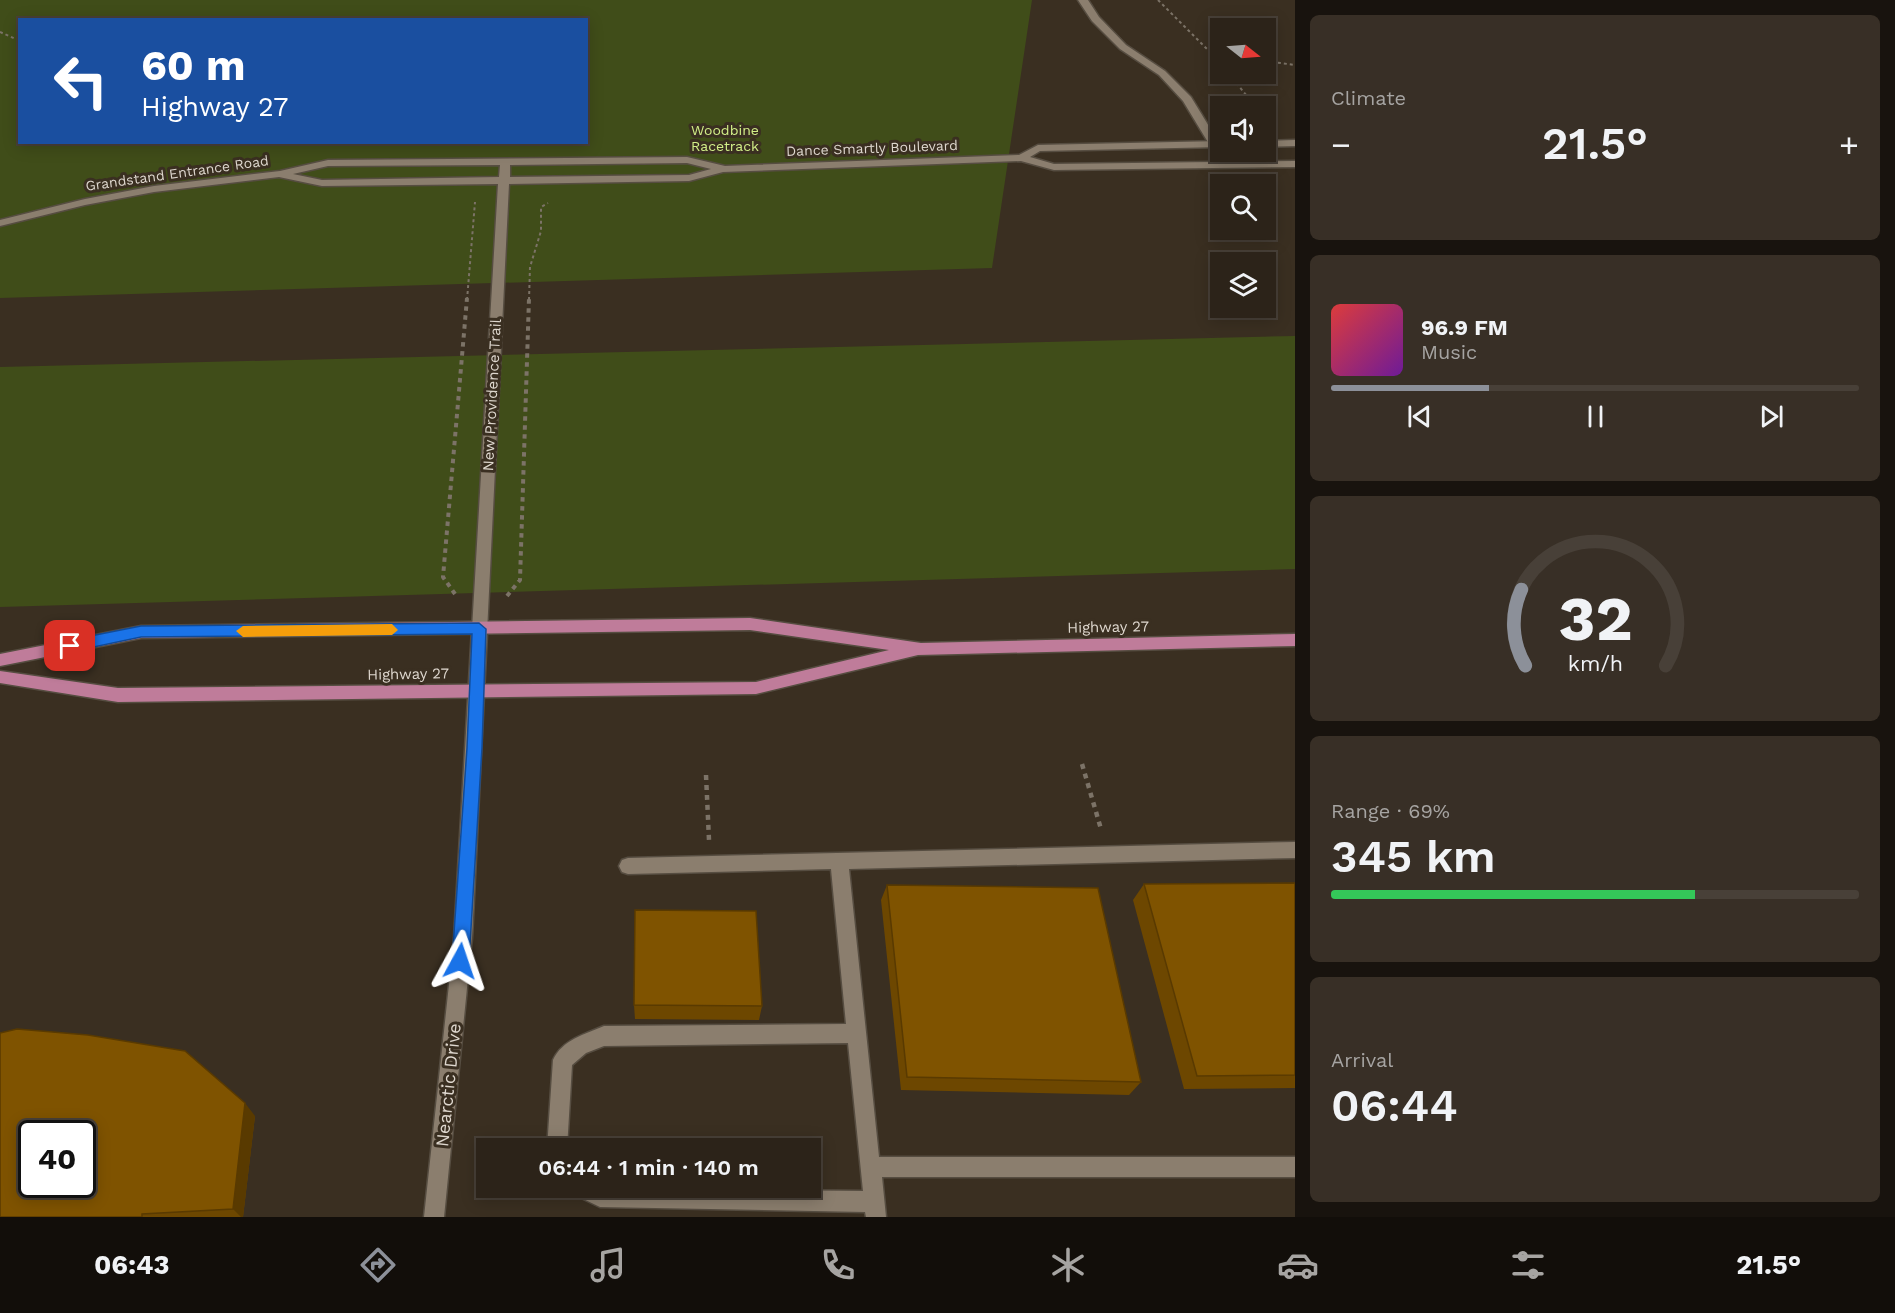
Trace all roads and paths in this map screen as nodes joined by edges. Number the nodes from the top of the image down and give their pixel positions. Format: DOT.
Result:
graph roads {
  1 [pos="1083,0"];
  2 [pos="1158,0"];
  3 [pos="0,32"];
  4 [pos="18,39"];
  5 [pos="1210,50"];
  6 [pos="1276,62"];
  7 [pos="1295,65"];
  8 [pos="1237,84"];
  9 [pos="1247,96"];
  10 [pos="1210,132"];
  11 [pos="1295,143"];
  12 [pos="1210,144"];
  13 [pos="1276,144"];
  14 [pos="1021,158"];
  15 [pos="505,162"];
  16 [pos="1226,162"];
  17 [pos="1295,164"];
  18 [pos="1227,165"];
  19 [pos="723,169"];
  20 [pos="279,174"];
  21 [pos="504,180"];
  22 [pos="553,200"];
  23 [pos="473,220"];
  24 [pos="0,223"];
  25 [pos="443,577"];
  26 [pos="520,580"];
  27 [pos="479,629"];
  28 [pos="1295,640"];
  29 [pos="921,649"];
  30 [pos="0,660"];
  31 [pos="0,677"];
  32 [pos="476,691"];
  33 [pos="1082,764"];
  34 [pos="706,775"];
  35 [pos="1295,850"];
  36 [pos="1109,854"];
  37 [pos="839,861"];
  38 [pos="710,864"];
  39 [pos="628,866"];
  40 [pos="856,1033"];
  41 [pos="558,1138"];
  42 [pos="870,1167"];
  43 [pos="1295,1167"];
  44 [pos="621,1198"];
  45 [pos="875,1210"];
  46 [pos="434,1217"];
  1 -- 10 [label="street"];
  2 -- 5 [label="path"];
  3 -- 4 [label="path"];
  6 -- 7 [label="path"];
  8 -- 9 [label="path"];
  11 -- 13 [label="street"];
  12 -- 14 [label="street, Dance Smartly Boulevard"];
  14 -- 18 [label="street, Dance Smartly Boulevard"];
  14 -- 19 [label="street, Dance Smartly Boulevard"];
  15 -- 19 [label="street, Dance Smartly Boulevard"];
  15 -- 20 [label="street, Dance Smartly Boulevard"];
  15 -- 21 [label="street, New Providence Trail"];
  16 -- 18 [label="street"];
  17 -- 18 [label="street, Dance Smartly Boulevard"];
  19 -- 21 [label="street, Dance Smartly Boulevard"];
  20 -- 21 [label="street, Grandstand Entrance Road"];
  20 -- 24 [label="street, Grandstand Entrance Road"];
  21 -- 27 [label="street, New Providence Trail"];
  22 -- 26 [label="path"];
  23 -- 25 [label="path"];
  27 -- 29 [label="main road, Highway 27"];
  27 -- 30 [label="main road, Highway 27"];
  27 -- 32 [label="street, Nearctic Drive"];
  28 -- 29 [label="main road, Highway 27"];
  29 -- 32 [label="main road, Highway 27"];
  31 -- 32 [label="main road, Highway 27"];
  32 -- 46 [label="street, Nearctic Drive"];
  33 -- 36 [label="path"];
  34 -- 38 [label="path"];
  35 -- 36 [label="street"];
  36 -- 37 [label="street"];
  37 -- 38 [label="street"];
  37 -- 40 [label="street"];
  38 -- 39 [label="street"];
  40 -- 41 [label="street"];
  40 -- 42 [label="street"];
  42 -- 43 [label="street"];
  42 -- 45 [label="street"];
  44 -- 45 [label="street"];
}
